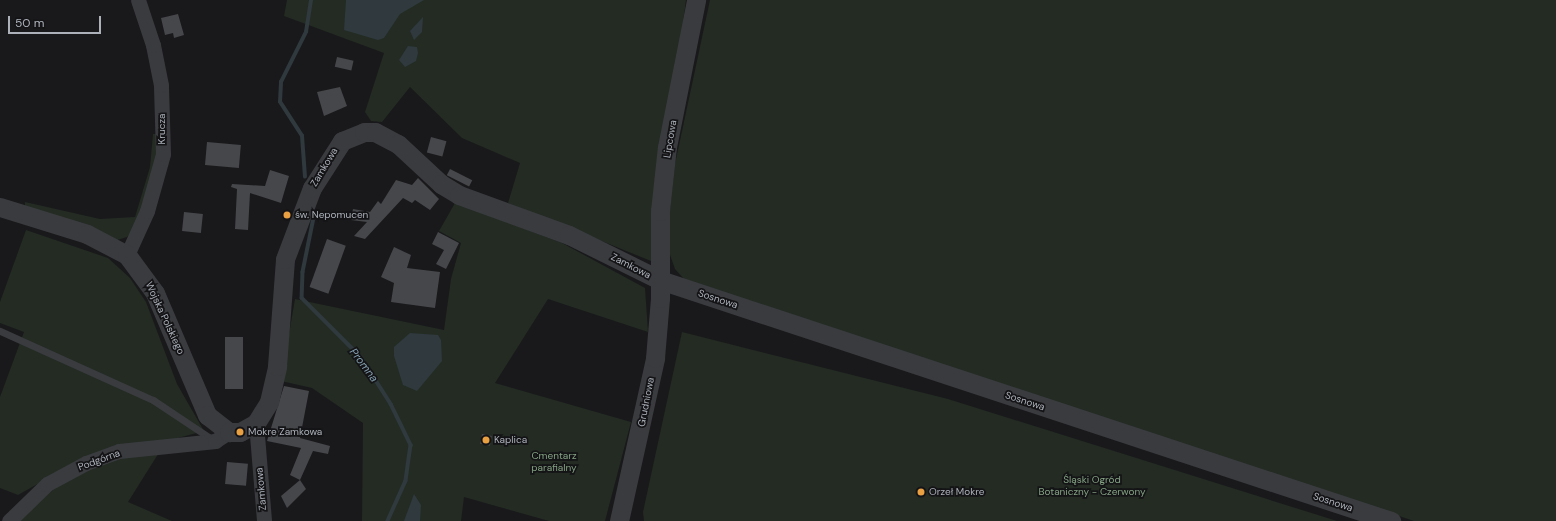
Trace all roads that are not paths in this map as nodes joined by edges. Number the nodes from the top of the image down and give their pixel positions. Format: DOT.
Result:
graph roads {
  1 [pos="138,0"];
  2 [pos="696,0"];
  3 [pos="0,207"];
  4 [pos="127,255"];
  5 [pos="660,280"];
  6 [pos="0,331"];
  7 [pos="256,423"];
  8 [pos="222,436"];
  9 [pos="9,521"];
  10 [pos="264,521"];
  11 [pos="619,521"];
  12 [pos="1391,521"];
  1 -- 4 [label="street, Krucza"];
  2 -- 5 [label="street, Lipcowa"];
  3 -- 4 [label="street, Wojska Polskiego"];
  4 -- 8 [label="street, Wojska Polskiego"];
  5 -- 7 [label="street, Zamkowa"];
  5 -- 11 [label="street, Grudniowa"];
  5 -- 12 [label="street, Sosnowa"];
  6 -- 8 [label="lane"];
  7 -- 8 [label="street"];
  7 -- 10 [label="street, Zamkowa"];
  8 -- 9 [label="street, Podgórna"];
}
